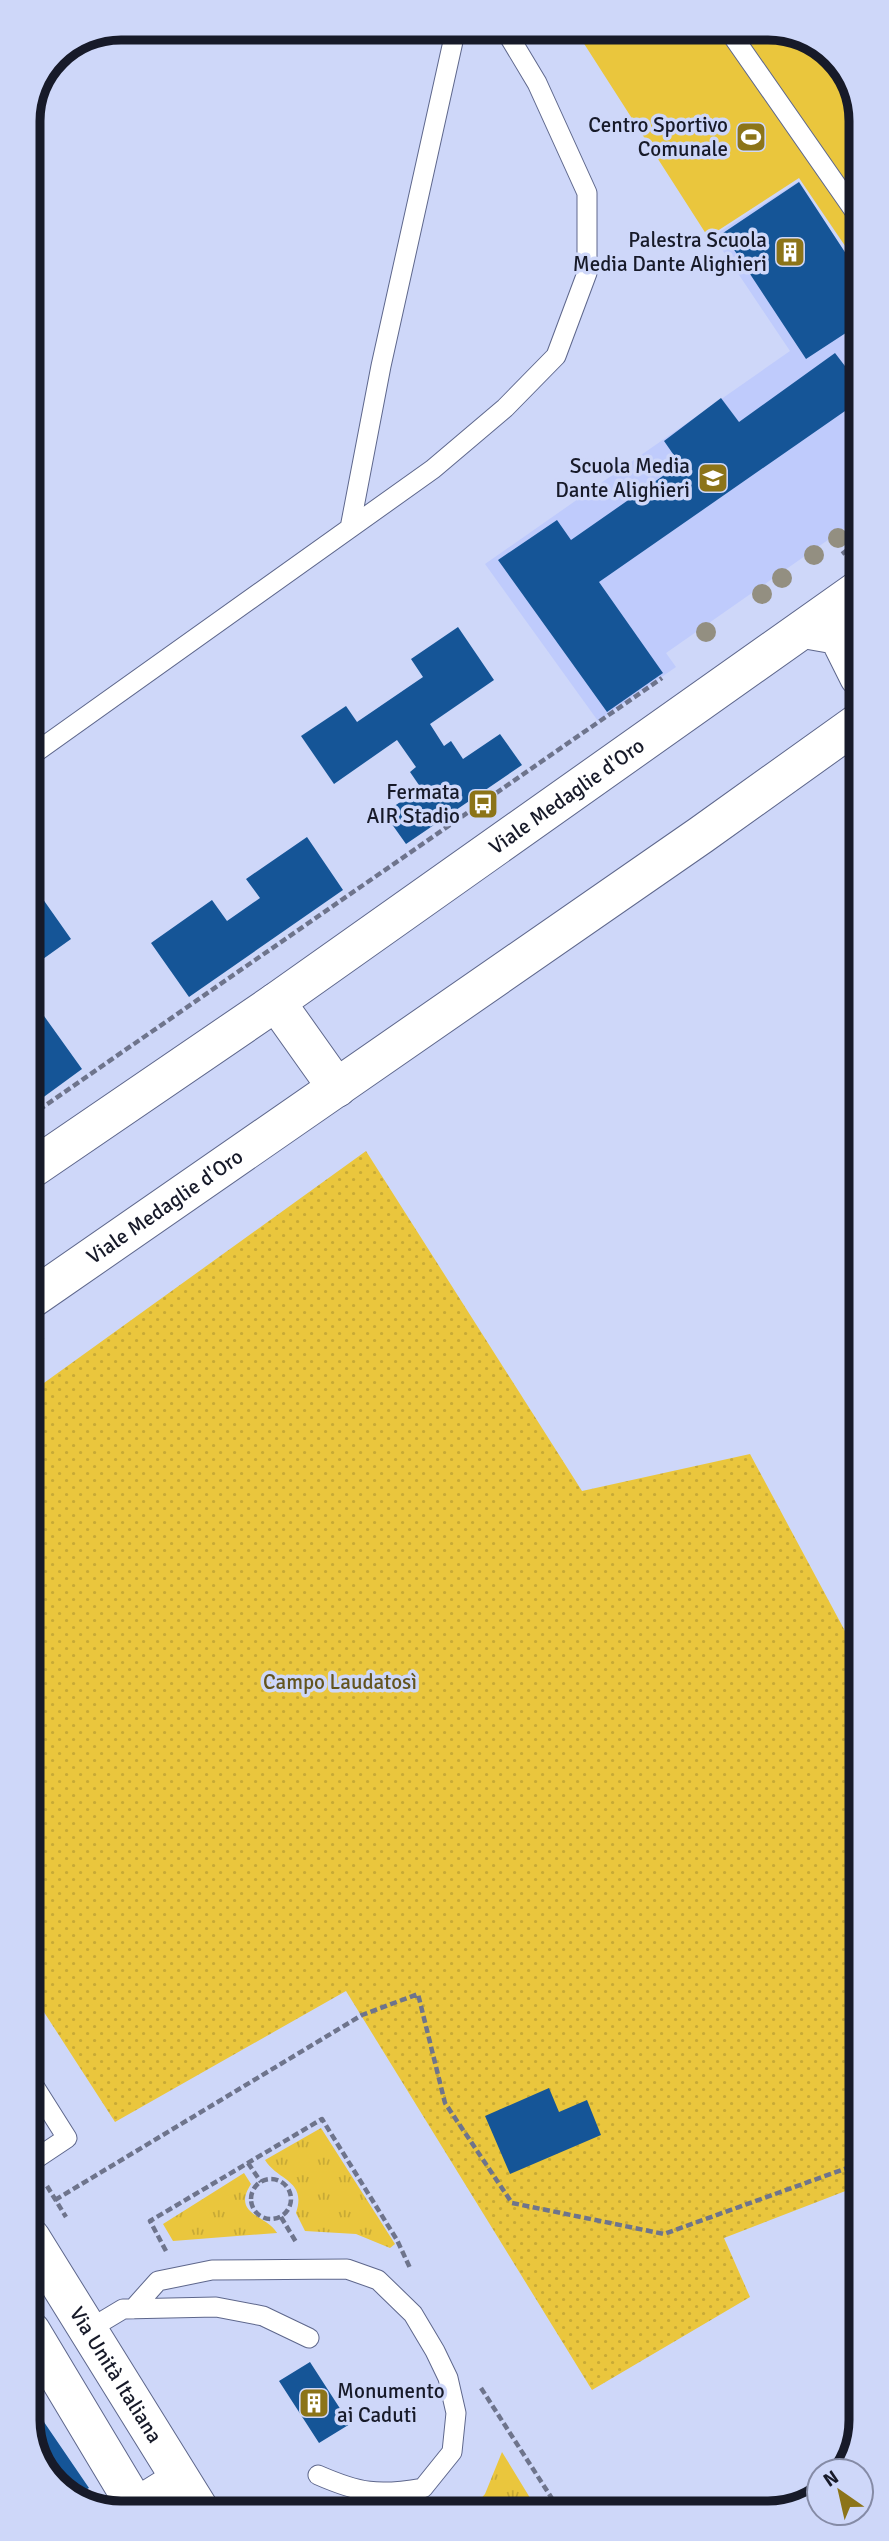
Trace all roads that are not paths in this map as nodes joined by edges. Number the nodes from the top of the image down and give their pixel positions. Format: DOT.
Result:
graph roads {
  1 [pos="453,40"];
  2 [pos="511,40"];
  3 [pos="734,40"];
  4 [pos="849,203"];
  5 [pos="350,528"];
  6 [pos="849,596"];
  7 [pos="804,629"];
  8 [pos="849,657"];
  9 [pos="849,728"];
  10 [pos="40,749"];
  11 [pos="276,1002"];
  12 [pos="337,1088"];
  13 [pos="40,1163"];
  14 [pos="40,1293"];
  15 [pos="40,2095"];
  16 [pos="40,2156"];
  17 [pos="40,2253"];
  18 [pos="133,2309"];
  19 [pos="88,2330"];
  20 [pos="309,2338"];
  21 [pos="40,2347"];
  22 [pos="318,2475"];
  23 [pos="180,2480"];
  24 [pos="129,2501"];
  25 [pos="150,2501"];
  26 [pos="194,2501"];
  1 -- 5 [label="lane"];
  2 -- 5 [label="lane"];
  3 -- 4 [label="lane"];
  5 -- 10 [label="lane"];
  6 -- 7 [label="main road, Viale Medaglie d'Oro"];
  7 -- 8 [label="main road"];
  7 -- 11 [label="main road, Viale Medaglie d'Oro"];
  9 -- 12 [label="main road, Viale Medaglie d'Oro"];
  11 -- 12 [label="main road"];
  11 -- 13 [label="main road, Viale Medaglie d'Oro"];
  12 -- 14 [label="main road, Viale Medaglie d'Oro"];
  15 -- 16 [label="lane"];
  17 -- 19 [label="main road, Via Unità Italiana"];
  18 -- 19 [label="lane"];
  18 -- 20 [label="lane"];
  18 -- 22 [label="lane"];
  19 -- 23 [label="main road, Via Unità Italiana"];
  21 -- 24 [label="main road"];
  23 -- 25 [label="main road"];
  23 -- 26 [label="main road, Via Unità Italiana"];
}
